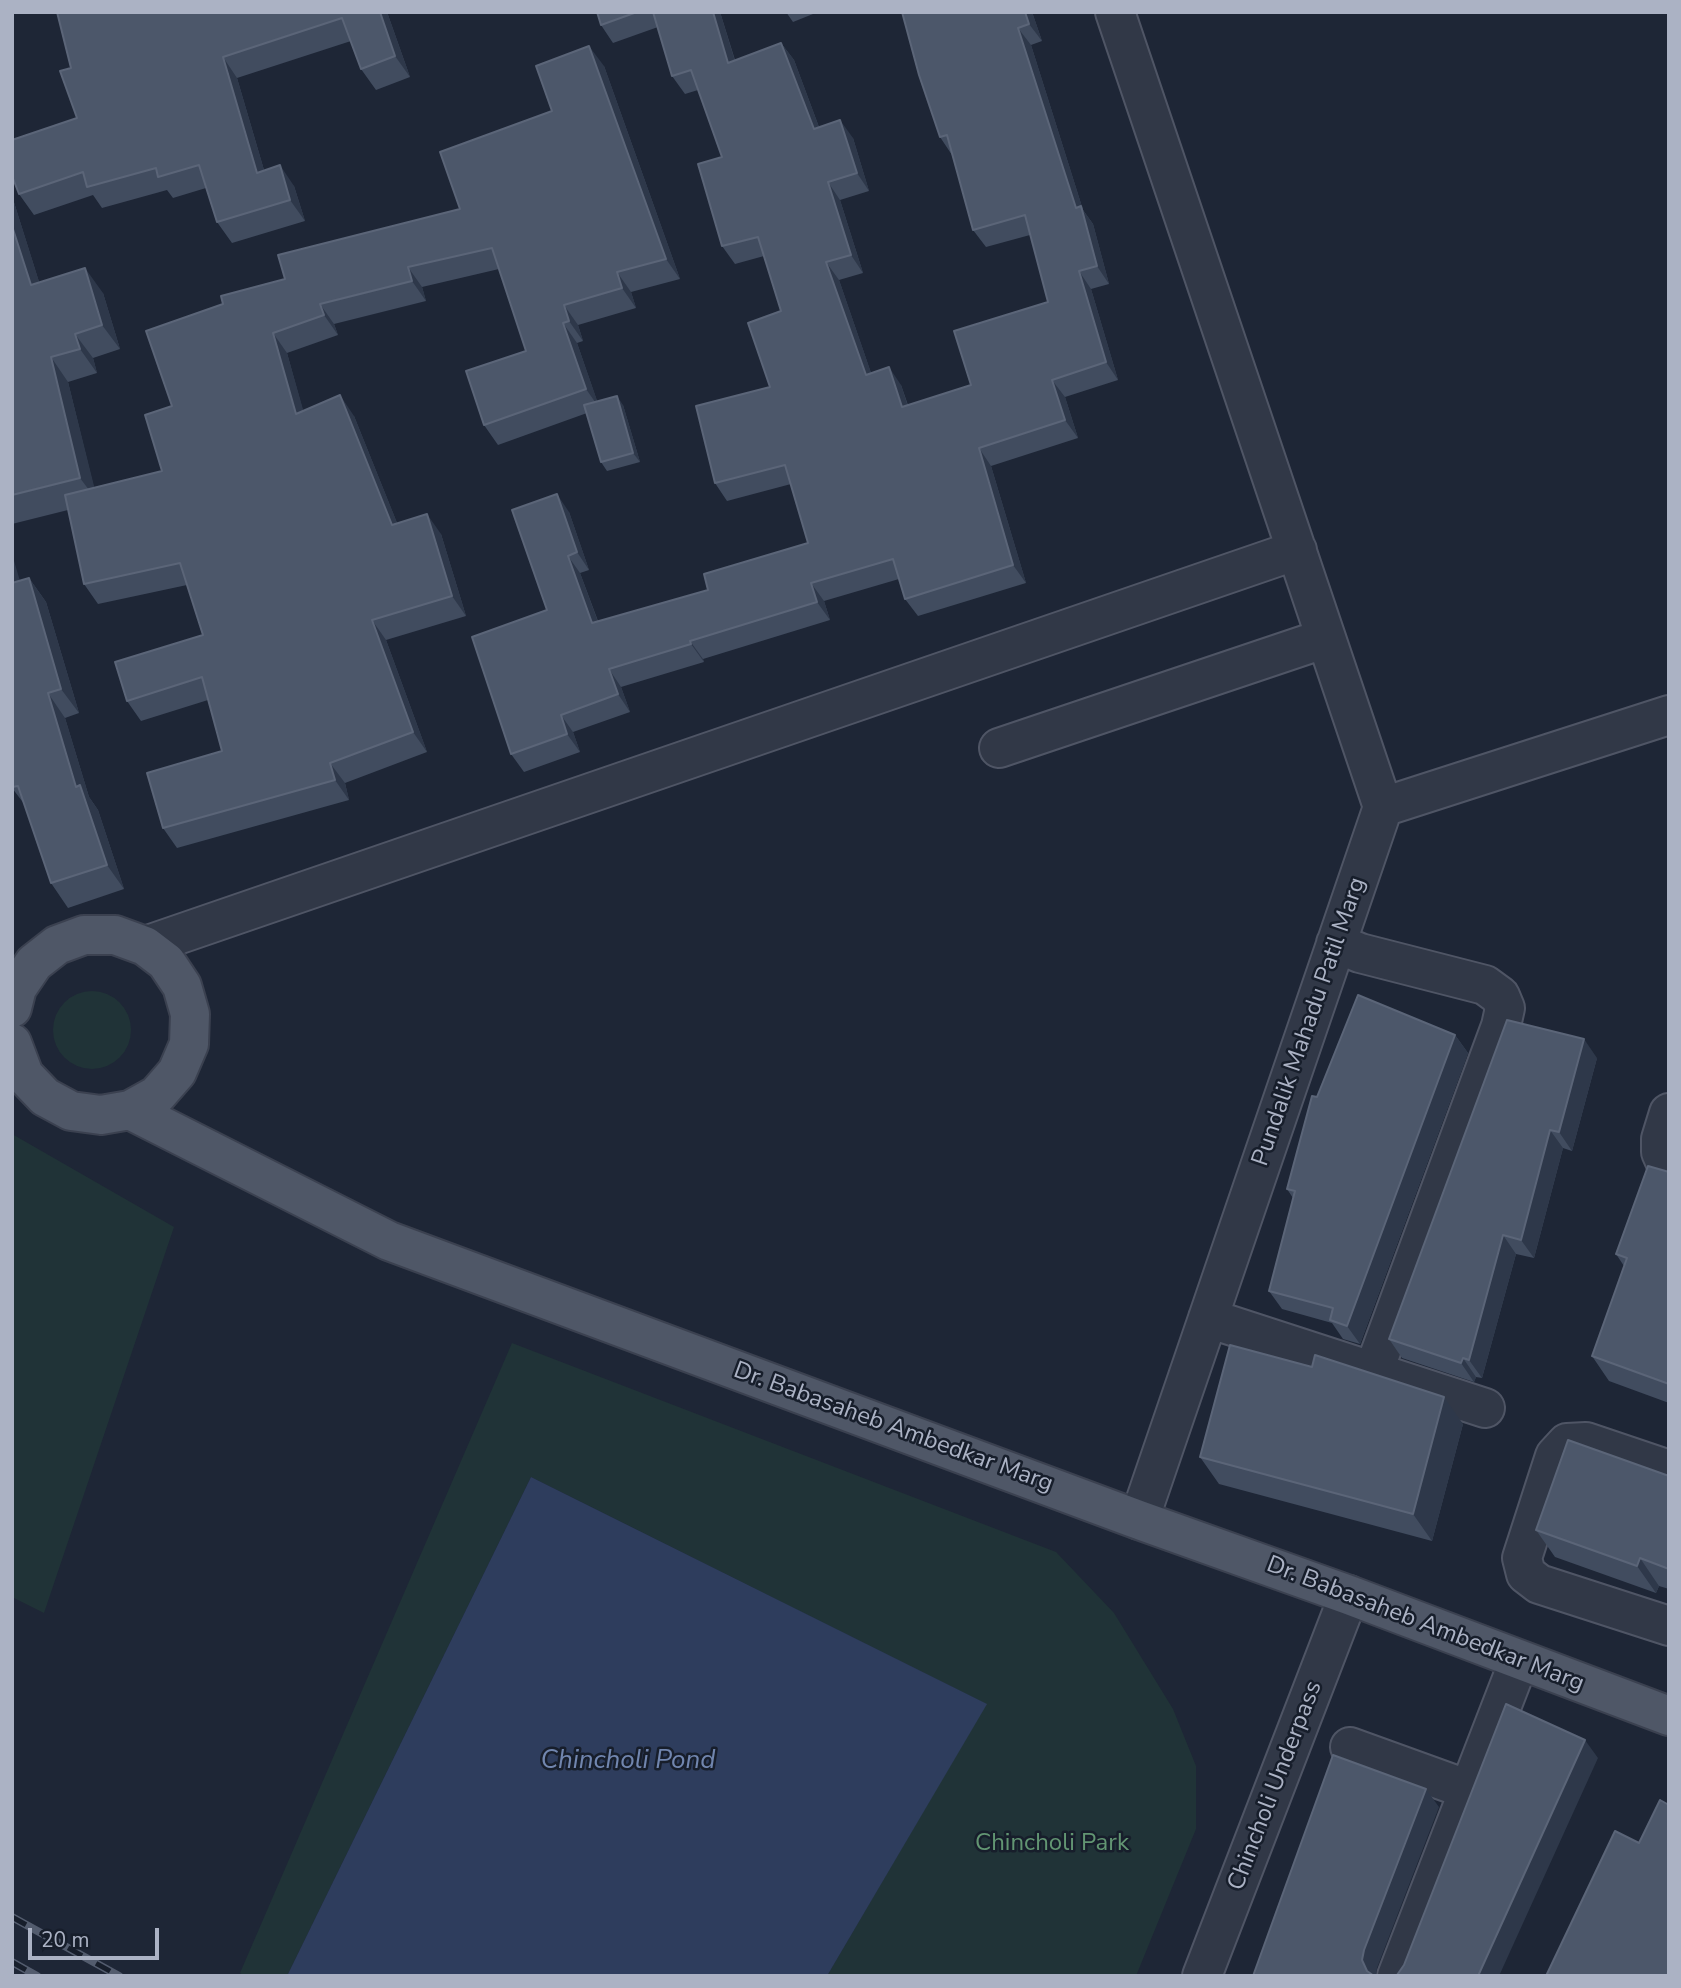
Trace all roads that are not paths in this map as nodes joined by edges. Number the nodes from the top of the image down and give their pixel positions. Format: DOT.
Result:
graph roads {
  1 [pos="1115,12"];
  2 [pos="1297,550"];
  3 [pos="1326,638"];
  4 [pos="1669,715"];
  5 [pos="999,748"];
  6 [pos="1383,807"];
  7 [pos="1336,943"];
  8 [pos="145,946"];
  9 [pos="12,1008"];
  10 [pos="15,1056"];
  11 [pos="131,1110"];
  12 [pos="1669,1113"];
  13 [pos="1669,1170"];
  14 [pos="1208,1318"];
  15 [pos="1374,1370"];
  16 [pos="1485,1408"];
  17 [pos="1669,1470"];
  18 [pos="1139,1520"];
  19 [pos="1349,1595"];
  20 [pos="1669,1626"];
  21 [pos="1519,1661"];
  22 [pos="1669,1716"];
  23 [pos="1350,1747"];
  24 [pos="1469,1790"];
  25 [pos="1202,1976"];
  26 [pos="1397,1976"];
  1 -- 2 [label="street"];
  2 -- 3 [label="street"];
  2 -- 8 [label="street"];
  3 -- 5 [label="street"];
  3 -- 6 [label="street"];
  4 -- 6 [label="street"];
  6 -- 7 [label="street, Pundalik Mahadu Patil Marg"];
  7 -- 14 [label="street, Pundalik Mahadu Patil Marg"];
  7 -- 15 [label="street"];
  8 -- 9 [label="main road"];
  8 -- 11 [label="main road"];
  10 -- 11 [label="main road"];
  11 -- 18 [label="main road, Dr. Babasaheb Ambedkar Marg"];
  12 -- 13 [label="street"];
  14 -- 15 [label="street"];
  14 -- 18 [label="street, Pundalik Mahadu Patil Marg"];
  15 -- 16 [label="street"];
  17 -- 20 [label="street"];
  18 -- 19 [label="main road, Dr. Babasaheb Ambedkar Marg"];
  19 -- 21 [label="main road, Dr. Babasaheb Ambedkar Marg"];
  19 -- 25 [label="street, Chincholi Underpass"];
  21 -- 22 [label="main road, Dr. Babasaheb Ambedkar Marg"];
  21 -- 24 [label="street"];
  23 -- 24 [label="street"];
  24 -- 26 [label="street"];
}
